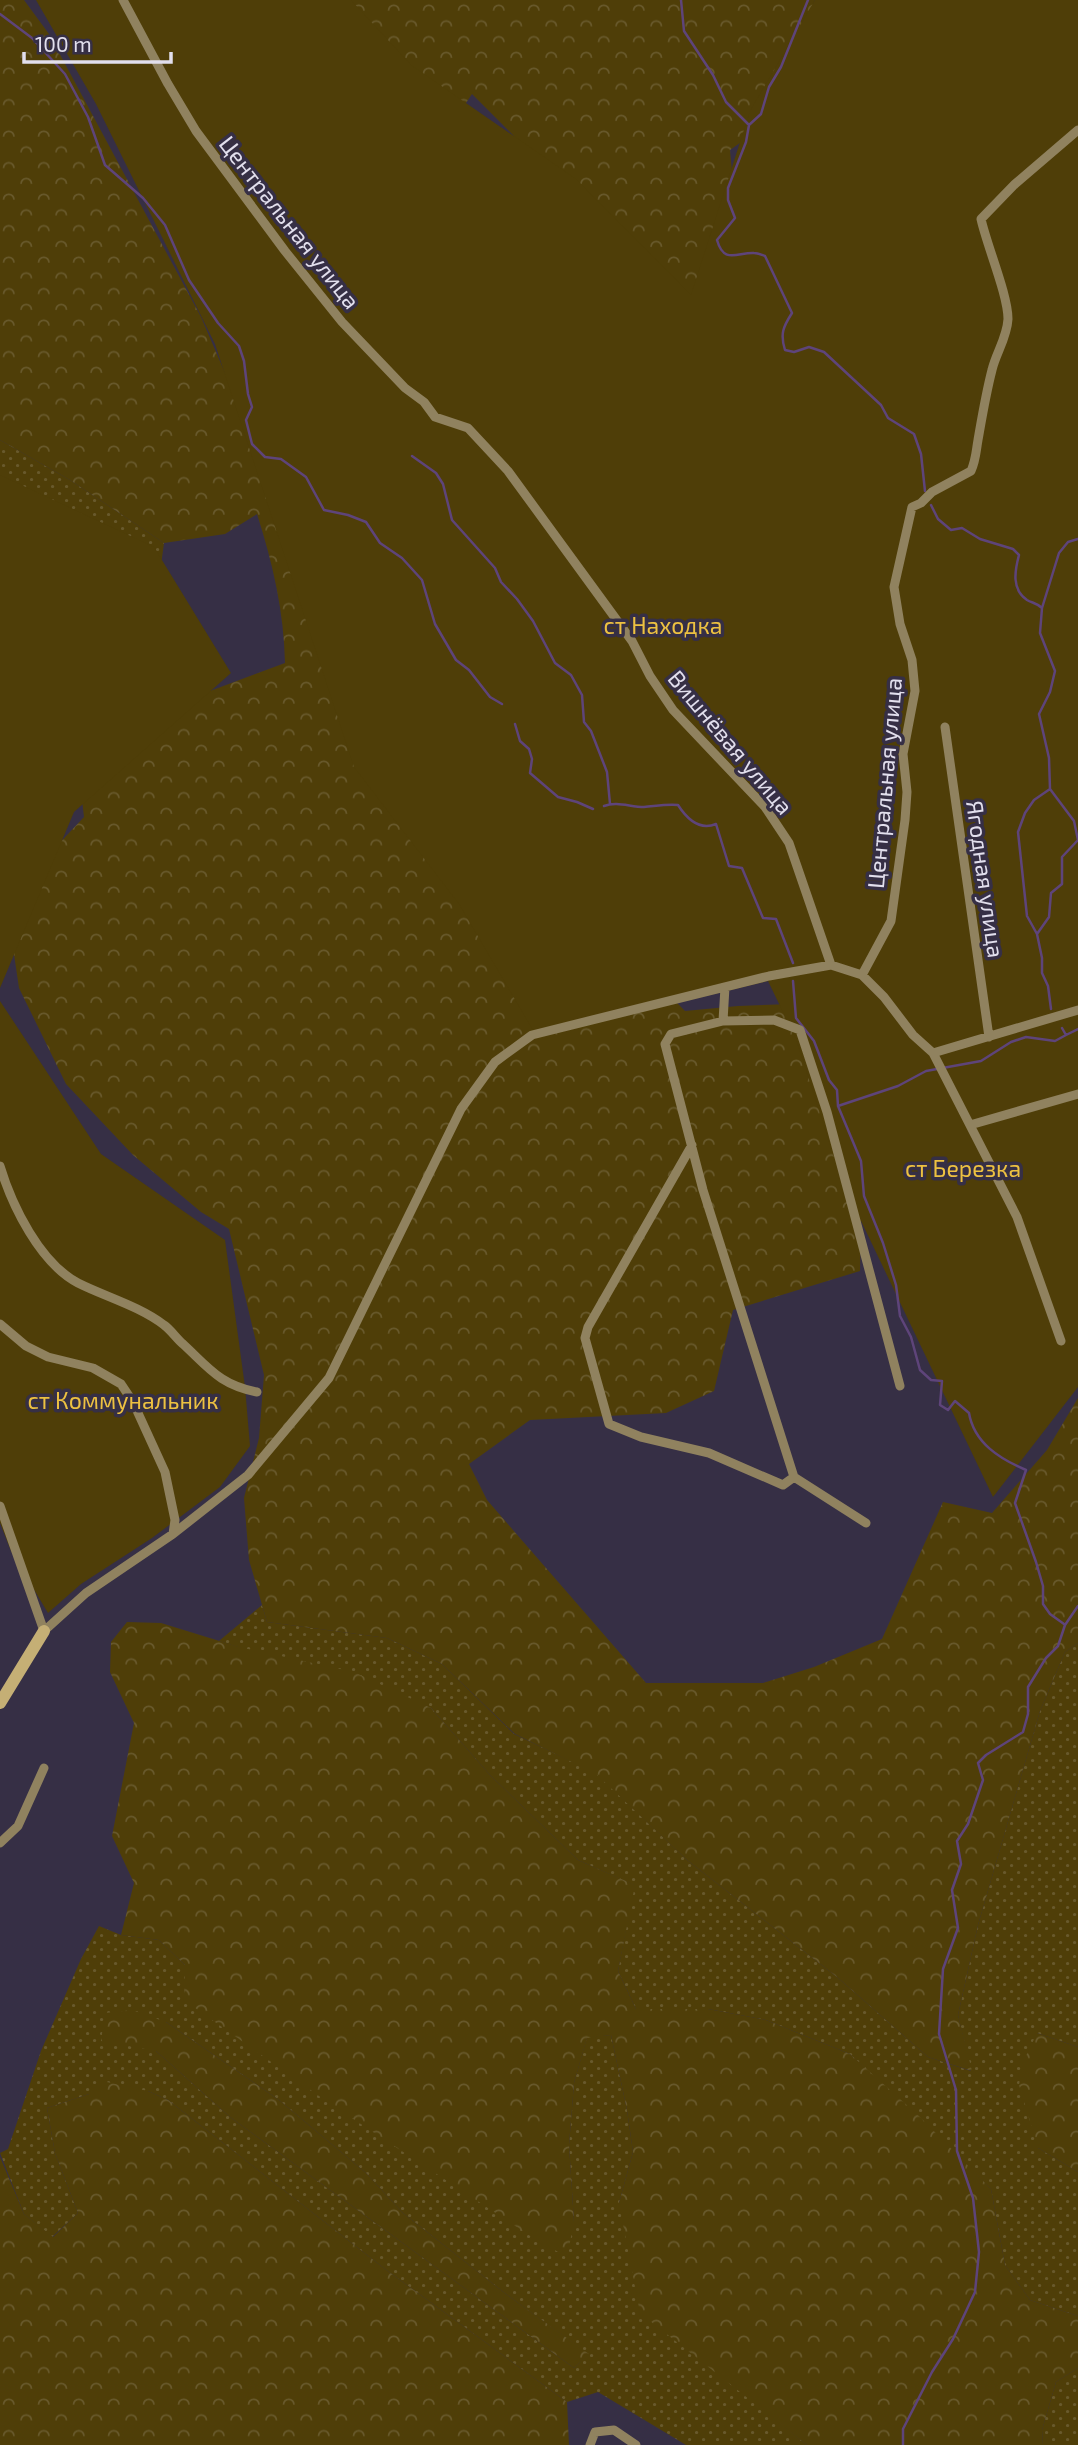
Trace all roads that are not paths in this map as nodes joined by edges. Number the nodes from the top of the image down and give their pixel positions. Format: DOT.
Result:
graph roads {
  1 [pos="122,0"];
  2 [pos="1078,130"];
  3 [pos="468,428"];
  4 [pos="946,727"];
  5 [pos="831,965"];
  6 [pos="862,975"];
  7 [pos="725,987"];
  8 [pos="1078,1010"];
  9 [pos="723,1021"];
  10 [pos="989,1037"];
  11 [pos="935,1057"];
  12 [pos="1078,1094"];
  13 [pos="970,1125"];
  14 [pos="692,1145"];
  15 [pos="0,1166"];
  16 [pos="0,1324"];
  17 [pos="1061,1341"];
  18 [pos="900,1386"];
  19 [pos="257,1392"];
  20 [pos="794,1477"];
  21 [pos="0,1506"];
  22 [pos="866,1523"];
  23 [pos="173,1534"];
  24 [pos="44,1631"];
  25 [pos="0,1703"];
  26 [pos="44,1768"];
  27 [pos="0,1843"];
  28 [pos="590,2445"];
  29 [pos="636,2445"];
  1 -- 3 [label="street, Центральная улица"];
  2 -- 6 [label="street, Центральная улица"];
  3 -- 5 [label="street, Вишнёвая улица"];
  4 -- 10 [label="street, Ягодная улица"];
  5 -- 6 [label="street"];
  5 -- 7 [label="street"];
  6 -- 11 [label="street"];
  7 -- 9 [label="street"];
  7 -- 23 [label="street"];
  8 -- 10 [label="street"];
  9 -- 14 [label="street"];
  9 -- 18 [label="street"];
  10 -- 11 [label="street"];
  11 -- 13 [label="street"];
  12 -- 13 [label="street"];
  13 -- 17 [label="street"];
  14 -- 20 [label="street"];
  14 -- 20 [label="street"];
  15 -- 19 [label="street"];
  16 -- 23 [label="street"];
  20 -- 22 [label="street"];
  21 -- 24 [label="street"];
  23 -- 24 [label="street"];
  24 -- 25 [label="street"];
  26 -- 27 [label="street"];
  28 -- 29 [label="street"];
}
